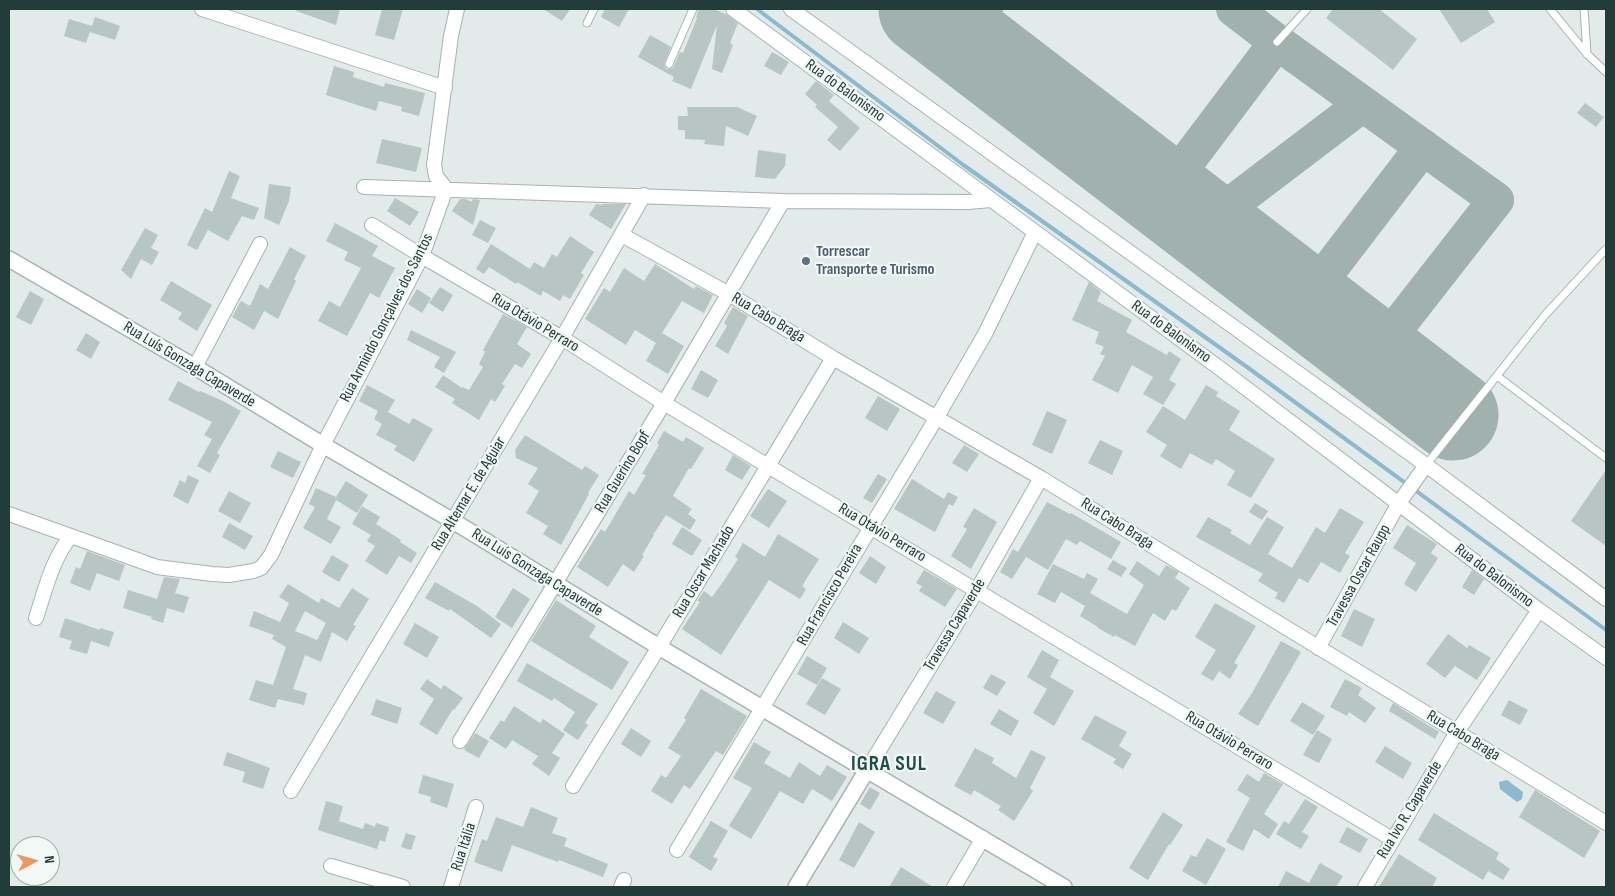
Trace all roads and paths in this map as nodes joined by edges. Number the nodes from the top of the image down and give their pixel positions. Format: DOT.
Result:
graph roads {
  1 [pos="202,9"];
  2 [pos="456,9"];
  3 [pos="594,9"];
  4 [pos="693,9"];
  5 [pos="733,9"];
  6 [pos="791,9"];
  7 [pos="1307,9"];
  8 [pos="1550,9"];
  9 [pos="1584,9"];
  10 [pos="587,23"];
  11 [pos="1277,42"];
  12 [pos="1587,54"];
  13 [pos="669,64"];
  14 [pos="1606,72"];
  15 [pos="445,88"];
  16 [pos="364,187"];
  17 [pos="446,189"];
  18 [pos="644,195"];
  19 [pos="991,200"];
  20 [pos="783,201"];
  21 [pos="372,225"];
  22 [pos="1034,232"];
  23 [pos="622,236"];
  24 [pos="260,244"];
  25 [pos="1606,249"];
  26 [pos="422,256"];
  27 [pos="9,259"];
  28 [pos="729,294"];
  29 [pos="562,338"];
  30 [pos="833,358"];
  31 [pos="195,367"];
  32 [pos="1496,376"];
  33 [pos="664,403"];
  34 [pos="937,417"];
  35 [pos="322,445"];
  36 [pos="1606,458"];
  37 [pos="768,466"];
  38 [pos="1423,471"];
  39 [pos="1041,478"];
  40 [pos="1402,500"];
  41 [pos="9,514"];
  42 [pos="452,521"];
  43 [pos="870,526"];
  44 [pos="71,536"];
  45 [pos="555,584"];
  46 [pos="977,590"];
  47 [pos="1606,599"];
  48 [pos="1539,610"];
  49 [pos="36,618"];
  50 [pos="659,647"];
  51 [pos="1318,648"];
  52 [pos="1606,658"];
  53 [pos="763,709"];
  54 [pos="1457,732"];
  55 [pos="460,741"];
  56 [pos="867,770"];
  57 [pos="573,786"];
  58 [pos="291,791"];
  59 [pos="476,806"];
  60 [pos="1606,823"];
  61 [pos="982,838"];
  62 [pos="1392,839"];
  63 [pos="677,850"];
  64 [pos="331,866"];
  65 [pos="403,887"];
  66 [pos="451,887"];
  67 [pos="796,887"];
  68 [pos="954,887"];
  69 [pos="1064,887"];
  70 [pos="1364,887"];
  1 -- 15 [label="street"];
  2 -- 15 [label="street"];
  3 -- 10 [label="lane"];
  4 -- 13 [label="lane"];
  5 -- 19 [label="street, Rua do Balonismo"];
  6 -- 38 [label="street"];
  7 -- 11 [label="lane"];
  8 -- 12 [label="lane"];
  9 -- 12 [label="lane"];
  12 -- 14 [label="lane"];
  15 -- 17 [label="street"];
  16 -- 17 [label="street"];
  17 -- 18 [label="street"];
  17 -- 26 [label="street, Rua Armindo Gonçalves dos Santos"];
  18 -- 20 [label="street"];
  18 -- 23 [label="street, Rua Altemar E. de Aguiar"];
  19 -- 20 [label="street"];
  19 -- 22 [label="street, Rua do Balonismo"];
  20 -- 28 [label="street, Rua Guerino Bopf"];
  21 -- 26 [label="street, Rua Otávio Perraro"];
  22 -- 34 [label="street, Rua Francisco Pereira"];
  22 -- 40 [label="street, Rua do Balonismo"];
  23 -- 28 [label="street, Rua Cabo Braga"];
  23 -- 29 [label="street, Rua Altemar E. de Aguiar"];
  24 -- 31 [label="street"];
  25 -- 32 [label="lane"];
  26 -- 29 [label="street, Rua Otávio Perraro"];
  26 -- 35 [label="street, Rua Armindo Gonçalves dos Santos"];
  27 -- 31 [label="street, Rua Luís Gonzaga Capaverde"];
  28 -- 30 [label="street, Rua Cabo Braga"];
  28 -- 33 [label="street, Rua Guerino Bopf"];
  29 -- 33 [label="street, Rua Otávio Perraro"];
  29 -- 42 [label="street, Rua Altemar E. de Aguiar"];
  30 -- 34 [label="street, Rua Cabo Braga"];
  30 -- 37 [label="street, Rua Oscar Machado"];
  31 -- 35 [label="street, Rua Luís Gonzaga Capaverde"];
  32 -- 36 [label="lane"];
  32 -- 38 [label="lane"];
  33 -- 37 [label="street, Rua Otávio Perraro"];
  33 -- 45 [label="street, Rua Guerino Bopf"];
  34 -- 39 [label="street, Rua Cabo Braga"];
  34 -- 43 [label="street, Rua Francisco Pereira"];
  35 -- 42 [label="street, Rua Luís Gonzaga Capaverde"];
  35 -- 44 [label="street, Rua Armindo Gonçalves dos Santos"];
  37 -- 43 [label="street, Rua Otávio Perraro"];
  37 -- 50 [label="street, Rua Oscar Machado"];
  38 -- 40 [label="street, Travessa Oscar Raupp"];
  38 -- 47 [label="street"];
  39 -- 46 [label="street, Travessa Capaverde"];
  39 -- 51 [label="street, Rua Cabo Braga"];
  40 -- 48 [label="street, Rua do Balonismo"];
  40 -- 51 [label="street, Travessa Oscar Raupp"];
  41 -- 44 [label="street, Rua Armindo Gonçalves dos Santos"];
  42 -- 45 [label="street, Rua Luís Gonzaga Capaverde"];
  42 -- 58 [label="street, Rua Altemar E. de Aguiar"];
  43 -- 46 [label="street, Rua Otávio Perraro"];
  43 -- 53 [label="street, Rua Francisco Pereira"];
  44 -- 49 [label="street"];
  45 -- 50 [label="street, Rua Luís Gonzaga Capaverde"];
  45 -- 55 [label="street, Rua Guerino Bopf"];
  46 -- 56 [label="street, Travessa Capaverde"];
  46 -- 62 [label="street, Rua Otávio Perraro"];
  48 -- 52 [label="street, Rua do Balonismo"];
  48 -- 54 [label="street"];
  50 -- 53 [label="street, Rua Luís Gonzaga Capaverde"];
  50 -- 57 [label="street, Rua Oscar Machado"];
  51 -- 54 [label="street, Rua Cabo Braga"];
  53 -- 56 [label="street, Rua Luís Gonzaga Capaverde"];
  53 -- 63 [label="street, Rua Francisco Pereira"];
  54 -- 60 [label="street, Rua Cabo Braga"];
  54 -- 62 [label="street, Rua Ivo R. Capaverde"];
  56 -- 61 [label="street, Rua Luís Gonzaga Capaverde"];
  56 -- 67 [label="street"];
  59 -- 66 [label="street, Rua Itália"];
  61 -- 68 [label="street"];
  61 -- 69 [label="street, Rua Luís Gonzaga Capaverde"];
  62 -- 70 [label="street, Rua Ivo R. Capaverde"];
  64 -- 65 [label="street"];
}
